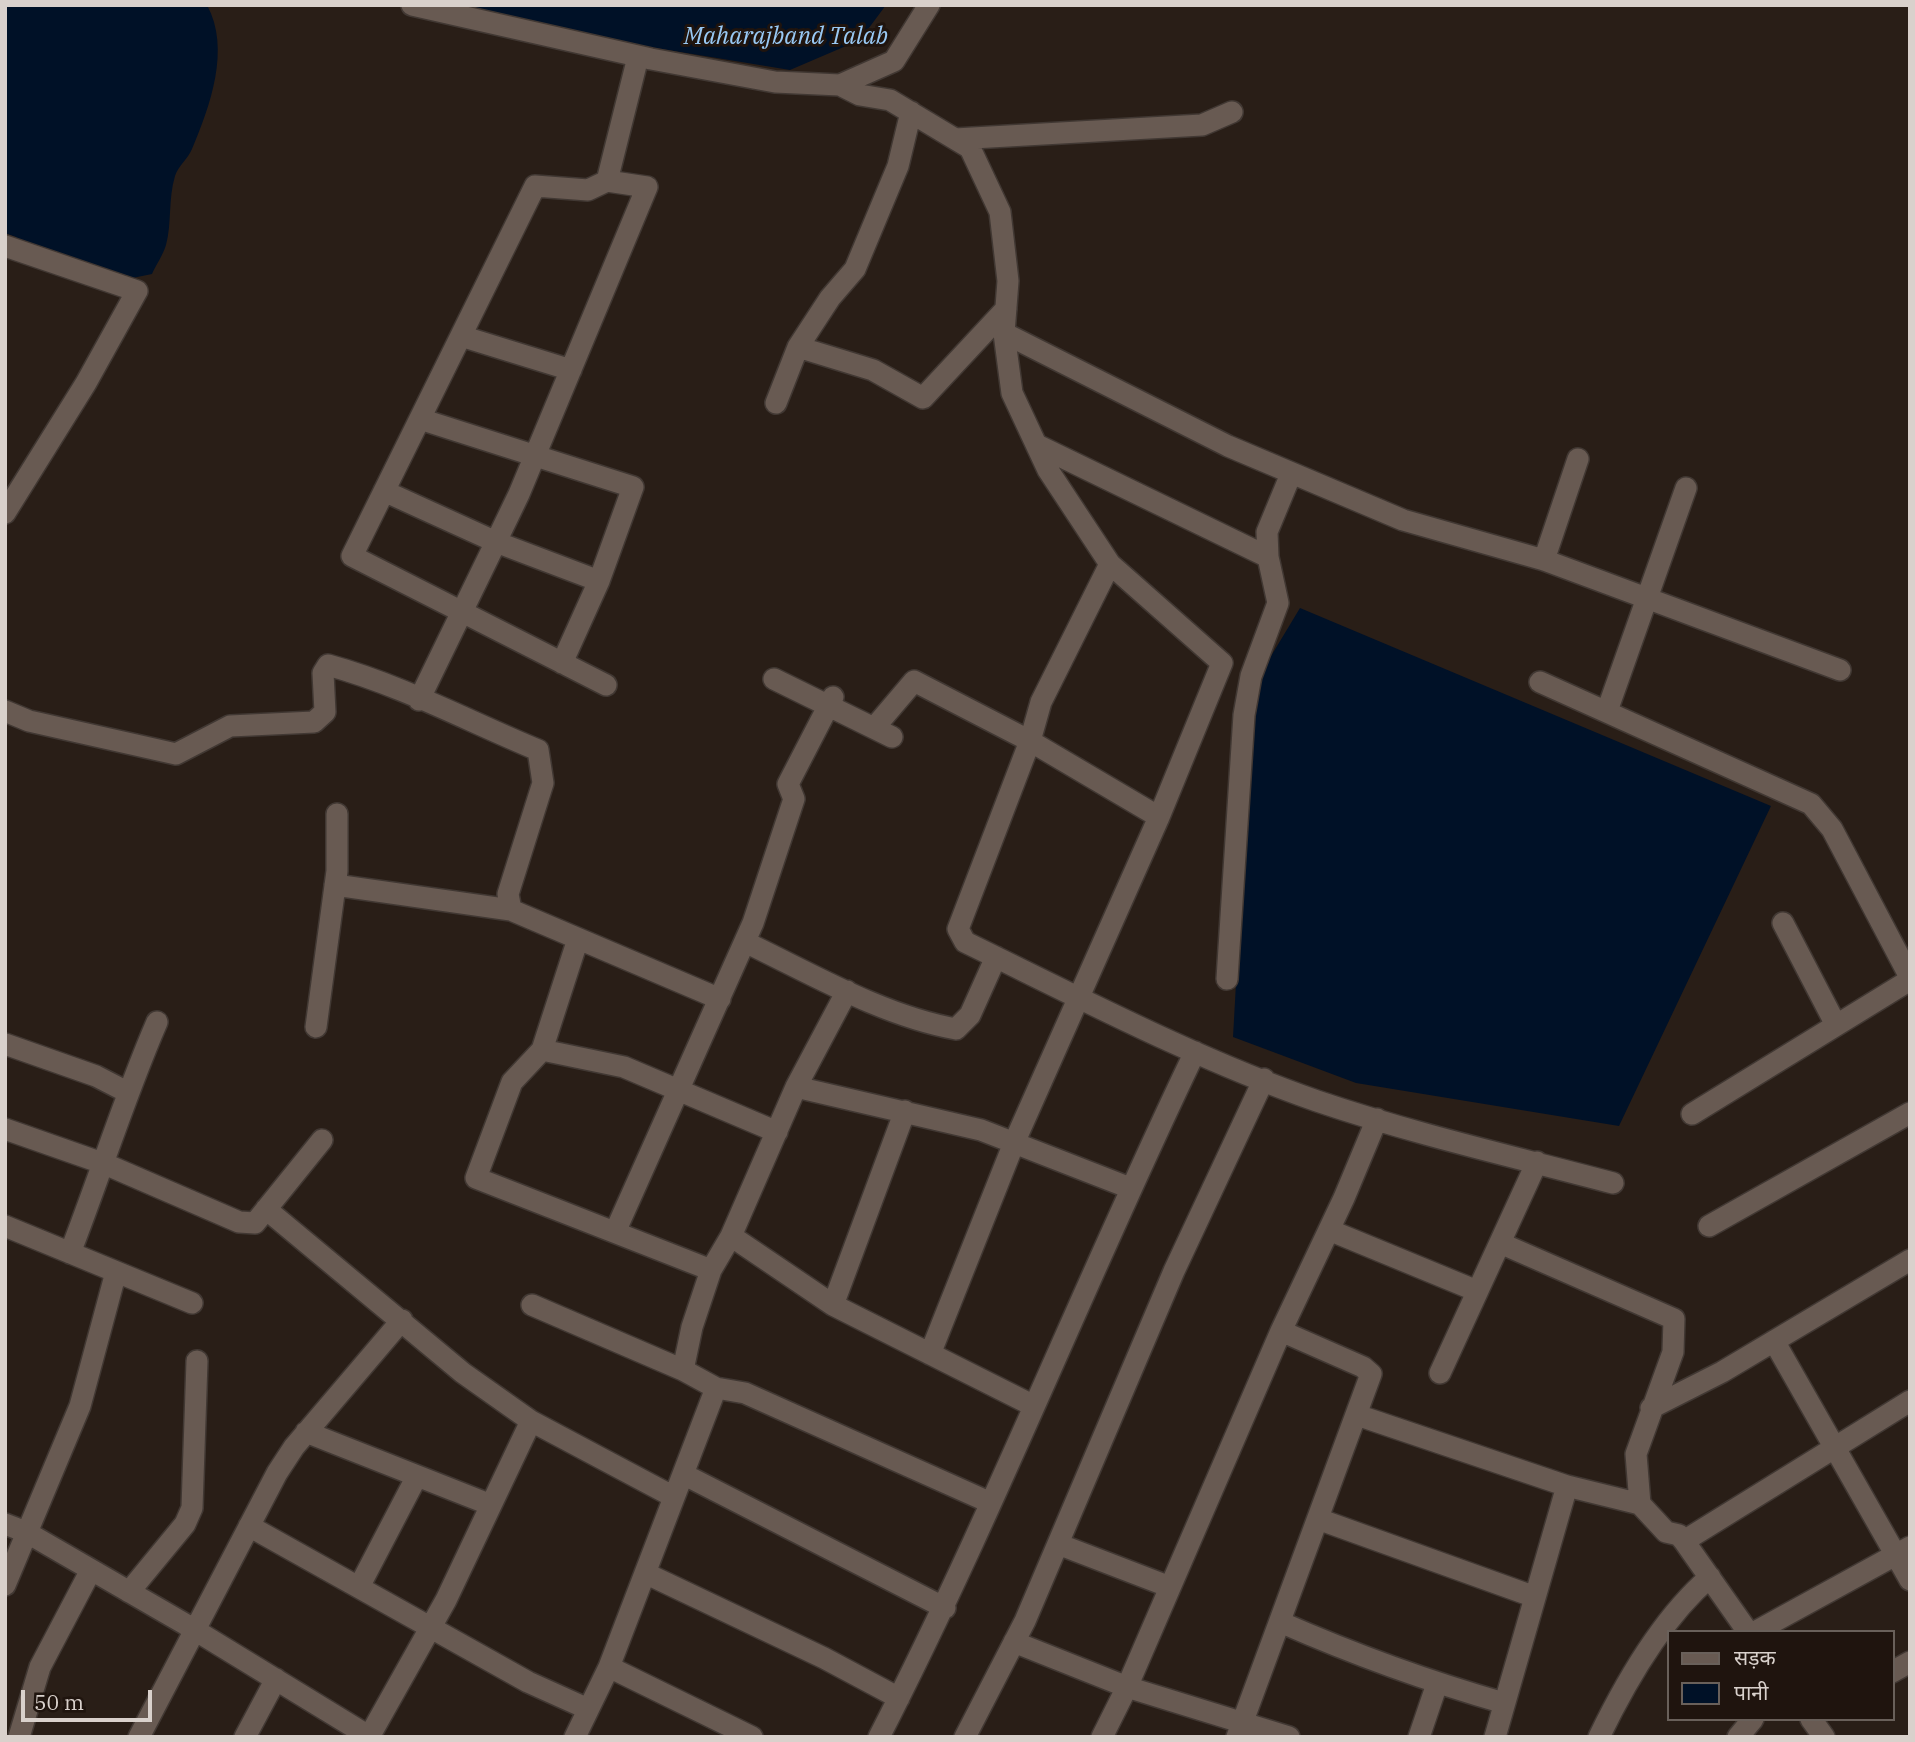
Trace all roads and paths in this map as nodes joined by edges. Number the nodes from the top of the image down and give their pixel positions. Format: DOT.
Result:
graph roads {
  1 [pos="412,5"];
  2 [pos="929,5"];
  3 [pos="638,57"];
  4 [pos="894,61"];
  5 [pos="840,85"];
  6 [pos="890,100"];
  7 [pos="911,112"];
  8 [pos="1233,112"];
  9 [pos="955,139"];
  10 [pos="607,181"];
  11 [pos="5,246"];
  12 [pos="1006,309"];
  13 [pos="1004,333"];
  14 [pos="461,336"];
  15 [pos="798,347"];
  16 [pos="571,370"];
  17 [pos="776,403"];
  18 [pos="419,419"];
  19 [pos="1037,445"];
  20 [pos="535,455"];
  21 [pos="1578,459"];
  22 [pos="1291,474"];
  23 [pos="1686,488"];
  24 [pos="384,491"];
  25 [pos="5,513"];
  26 [pos="496,542"];
  27 [pos="1268,557"];
  28 [pos="1544,560"];
  29 [pos="1110,564"];
  30 [pos="599,581"];
  31 [pos="1646,598"];
  32 [pos="461,613"];
  33 [pos="562,663"];
  34 [pos="1840,670"];
  35 [pos="774,679"];
  36 [pos="1540,682"];
  37 [pos="606,685"];
  38 [pos="419,700"];
  39 [pos="830,702"];
  40 [pos="5,711"];
  41 [pos="1607,712"];
  42 [pos="1030,741"];
  43 [pos="337,814"];
  44 [pos="1160,817"];
  45 [pos="335,885"];
  46 [pos="511,911"];
  47 [pos="1783,923"];
  48 [pos="578,939"];
  49 [pos="745,942"];
  50 [pos="996,957"];
  51 [pos="1227,979"];
  52 [pos="1910,979"];
  53 [pos="847,991"];
  54 [pos="1079,997"];
  55 [pos="720,999"];
  56 [pos="157,1022"];
  57 [pos="1836,1025"];
  58 [pos="316,1027"];
  59 [pos="5,1044"];
  60 [pos="542,1050"];
  61 [pos="1195,1052"];
  62 [pos="1264,1079"];
  63 [pos="796,1087"];
  64 [pos="679,1091"];
  65 [pos="127,1092"];
  66 [pos="905,1111"];
  67 [pos="1910,1113"];
  68 [pos="1692,1114"];
  69 [pos="1377,1119"];
  70 [pos="5,1129"];
  71 [pos="777,1132"];
  72 [pos="322,1140"];
  73 [pos="1014,1143"];
  74 [pos="1537,1163"];
  75 [pos="104,1164"];
  76 [pos="1614,1183"];
  77 [pos="1130,1188"];
  78 [pos="267,1209"];
  79 [pos="1709,1226"];
  80 [pos="6,1228"];
  81 [pos="1329,1230"];
  82 [pos="615,1232"];
  83 [pos="731,1236"];
  84 [pos="1500,1242"];
  85 [pos="70,1253"];
  86 [pos="1910,1260"];
  87 [pos="711,1270"];
  88 [pos="116,1272"];
  89 [pos="1478,1291"];
  90 [pos="192,1303"];
  91 [pos="533,1305"];
  92 [pos="833,1306"];
  93 [pos="402,1320"];
  94 [pos="1281,1331"];
  95 [pos="1774,1341"];
  96 [pos="930,1354"];
  97 [pos="197,1361"];
  98 [pos="683,1370"];
  99 [pos="1440,1373"];
  100 [pos="716,1388"];
  101 [pos="1910,1401"];
  102 [pos="1034,1406"];
  103 [pos="1651,1408"];
  104 [pos="1357,1415"];
  105 [pos="531,1421"];
  106 [pos="306,1432"];
  107 [pos="1835,1448"];
  108 [pos="683,1474"];
  109 [pos="416,1476"];
  110 [pos="1567,1486"];
  111 [pos="674,1497"];
  112 [pos="991,1503"];
  113 [pos="1640,1504"];
  114 [pos="491,1505"];
  115 [pos="1318,1520"];
  116 [pos="5,1524"];
  117 [pos="249,1526"];
  118 [pos="26,1532"];
  119 [pos="1684,1541"];
  120 [pos="1058,1544"];
  121 [pos="1903,1551"];
  122 [pos="91,1570"];
  123 [pos="646,1573"];
  124 [pos="1710,1577"];
  125 [pos="1910,1580"];
  126 [pos="5,1585"];
  127 [pos="359,1587"];
  128 [pos="1170,1587"];
  129 [pos="129,1592"];
  130 [pos="1535,1597"];
  131 [pos="945,1608"];
  132 [pos="1280,1622"];
  133 [pos="430,1627"];
  134 [pos="194,1629"];
  135 [pos="1747,1630"];
  136 [pos="1759,1630"];
  137 [pos="1014,1642"];
  138 [pos="1910,1662"];
  139 [pos="609,1667"];
  140 [pos="1894,1671"];
  141 [pos="276,1679"];
  142 [pos="1437,1684"];
  143 [pos="1127,1687"];
  144 [pos="899,1698"];
  145 [pos="1504,1703"];
  146 [pos="588,1709"];
  147 [pos="1751,1721"];
  148 [pos="1812,1721"];
  149 [pos="1239,1730"];
  150 [pos="369,1736"];
  151 [pos="19,1737"];
  152 [pos="139,1737"];
  153 [pos="246,1737"];
  154 [pos="575,1737"];
  155 [pos="752,1737"];
  156 [pos="879,1737"];
  157 [pos="965,1737"];
  158 [pos="1102,1737"];
  159 [pos="1289,1737"];
  160 [pos="1419,1737"];
  161 [pos="1495,1737"];
  162 [pos="1599,1737"];
  163 [pos="1738,1737"];
  164 [pos="1824,1737"];
  1 -- 3 [label="street"];
  2 -- 4 [label="street"];
  3 -- 5 [label="street"];
  3 -- 10 [label="street"];
  4 -- 5 [label="street"];
  4 -- 6 [label="street"];
  5 -- 6 [label="street"];
  6 -- 7 [label="street"];
  7 -- 9 [label="street"];
  7 -- 15 [label="street"];
  8 -- 9 [label="street"];
  9 -- 12 [label="street"];
  10 -- 14 [label="street"];
  10 -- 16 [label="street"];
  11 -- 25 [label="street"];
  12 -- 13 [label="street"];
  12 -- 15 [label="street"];
  13 -- 19 [label="street"];
  13 -- 22 [label="street"];
  14 -- 16 [label="street"];
  14 -- 18 [label="street"];
  15 -- 17 [label="street"];
  16 -- 20 [label="street"];
  18 -- 20 [label="street"];
  18 -- 24 [label="street"];
  19 -- 27 [label="street"];
  19 -- 29 [label="street"];
  20 -- 26 [label="street"];
  20 -- 30 [label="street"];
  21 -- 28 [label="street"];
  22 -- 27 [label="street"];
  22 -- 28 [label="street"];
  23 -- 31 [label="street"];
  24 -- 26 [label="street"];
  24 -- 32 [label="street"];
  26 -- 30 [label="street"];
  26 -- 32 [label="street"];
  27 -- 51 [label="street"];
  28 -- 31 [label="street"];
  29 -- 42 [label="street"];
  29 -- 44 [label="street"];
  30 -- 33 [label="street"];
  31 -- 34 [label="street"];
  31 -- 41 [label="street"];
  32 -- 33 [label="street"];
  32 -- 38 [label="street"];
  33 -- 37 [label="street"];
  35 -- 39 [label="street"];
  36 -- 41 [label="street"];
  38 -- 40 [label="street"];
  38 -- 46 [label="street"];
  39 -- 42 [label="street"];
  39 -- 49 [label="street"];
  41 -- 52 [label="street"];
  42 -- 44 [label="street"];
  42 -- 50 [label="street"];
  43 -- 45 [label="street"];
  44 -- 54 [label="street"];
  45 -- 46 [label="street"];
  45 -- 58 [label="street"];
  46 -- 48 [label="street"];
  47 -- 57 [label="street"];
  48 -- 55 [label="street"];
  48 -- 60 [label="street"];
  49 -- 53 [label="street"];
  49 -- 55 [label="street"];
  50 -- 53 [label="street"];
  50 -- 54 [label="street"];
  52 -- 57 [label="street"];
  53 -- 63 [label="street"];
  54 -- 61 [label="street"];
  54 -- 73 [label="street"];
  55 -- 64 [label="street"];
  56 -- 65 [label="street"];
  57 -- 68 [label="street"];
  59 -- 65 [label="street"];
  60 -- 64 [label="street"];
  60 -- 82 [label="street"];
  61 -- 62 [label="street"];
  61 -- 77 [label="street"];
  62 -- 69 [label="street"];
  62 -- 120 [label="street"];
  63 -- 66 [label="street"];
  63 -- 71 [label="street"];
  64 -- 71 [label="street"];
  64 -- 82 [label="street"];
  65 -- 75 [label="street"];
  66 -- 73 [label="street"];
  66 -- 92 [label="street"];
  67 -- 79 [label="street"];
  69 -- 74 [label="street"];
  69 -- 81 [label="street"];
  70 -- 75 [label="street"];
  71 -- 83 [label="street"];
  72 -- 78 [label="street"];
  73 -- 77 [label="street"];
  73 -- 96 [label="street"];
  74 -- 76 [label="street"];
  74 -- 84 [label="street"];
  75 -- 78 [label="street"];
  75 -- 85 [label="street"];
  77 -- 102 [label="street"];
  78 -- 93 [label="street"];
  80 -- 85 [label="street"];
  81 -- 89 [label="street"];
  81 -- 94 [label="street"];
  82 -- 87 [label="street"];
  83 -- 87 [label="street"];
  83 -- 92 [label="street"];
  84 -- 89 [label="street"];
  84 -- 103 [label="street"];
  85 -- 88 [label="street"];
  86 -- 95 [label="street"];
  87 -- 98 [label="street"];
  88 -- 90 [label="street"];
  88 -- 118 [label="street"];
  89 -- 99 [label="street"];
  91 -- 98 [label="street"];
  92 -- 96 [label="street"];
  93 -- 105 [label="street"];
  93 -- 106 [label="street"];
  94 -- 104 [label="street"];
  94 -- 128 [label="street"];
  95 -- 103 [label="street"];
  95 -- 107 [label="street"];
  96 -- 102 [label="street"];
  97 -- 129 [label="street"];
  98 -- 100 [label="street"];
  100 -- 108 [label="street"];
  100 -- 112 [label="street"];
  101 -- 107 [label="street"];
  102 -- 112 [label="street"];
  103 -- 113 [label="street"];
  104 -- 110 [label="street"];
  104 -- 115 [label="street"];
  105 -- 111 [label="street"];
  105 -- 114 [label="street"];
  106 -- 109 [label="street"];
  106 -- 117 [label="street"];
  107 -- 119 [label="street"];
  107 -- 121 [label="street"];
  108 -- 111 [label="street"];
  108 -- 131 [label="street"];
  109 -- 114 [label="street"];
  109 -- 127 [label="street"];
  110 -- 113 [label="street"];
  110 -- 130 [label="street"];
  111 -- 123 [label="street"];
  112 -- 131 [label="street"];
  113 -- 119 [label="street"];
  114 -- 133 [label="street"];
  115 -- 130 [label="street"];
  115 -- 132 [label="street"];
  116 -- 118 [label="street"];
  117 -- 127 [label="street"];
  117 -- 134 [label="street"];
  118 -- 122 [label="street"];
  118 -- 126 [label="street"];
  119 -- 124 [label="street"];
  120 -- 128 [label="street"];
  120 -- 137 [label="street"];
  121 -- 125 [label="street"];
  121 -- 136 [label="street"];
  122 -- 129 [label="street"];
  122 -- 151 [label="street"];
  123 -- 139 [label="street"];
  123 -- 144 [label="street"];
  124 -- 135 [label="street"];
  124 -- 162 [label="street"];
  127 -- 133 [label="street"];
  128 -- 143 [label="street"];
  129 -- 134 [label="street"];
  130 -- 145 [label="street"];
  131 -- 144 [label="street"];
  132 -- 142 [label="street"];
  132 -- 149 [label="street"];
  133 -- 146 [label="street"];
  133 -- 150 [label="street"];
  134 -- 141 [label="street"];
  134 -- 152 [label="street"];
  137 -- 143 [label="street"];
  137 -- 157 [label="street"];
  138 -- 140 [label="street"];
  139 -- 146 [label="street"];
  139 -- 155 [label="street"];
  141 -- 150 [label="street"];
  141 -- 153 [label="street"];
  142 -- 145 [label="street"];
  142 -- 160 [label="street"];
  143 -- 149 [label="street"];
  143 -- 158 [label="street"];
  144 -- 156 [label="street"];
  145 -- 161 [label="street"];
  146 -- 154 [label="street"];
  147 -- 163 [label="street"];
  148 -- 164 [label="street"];
  149 -- 159 [label="street"];
}
